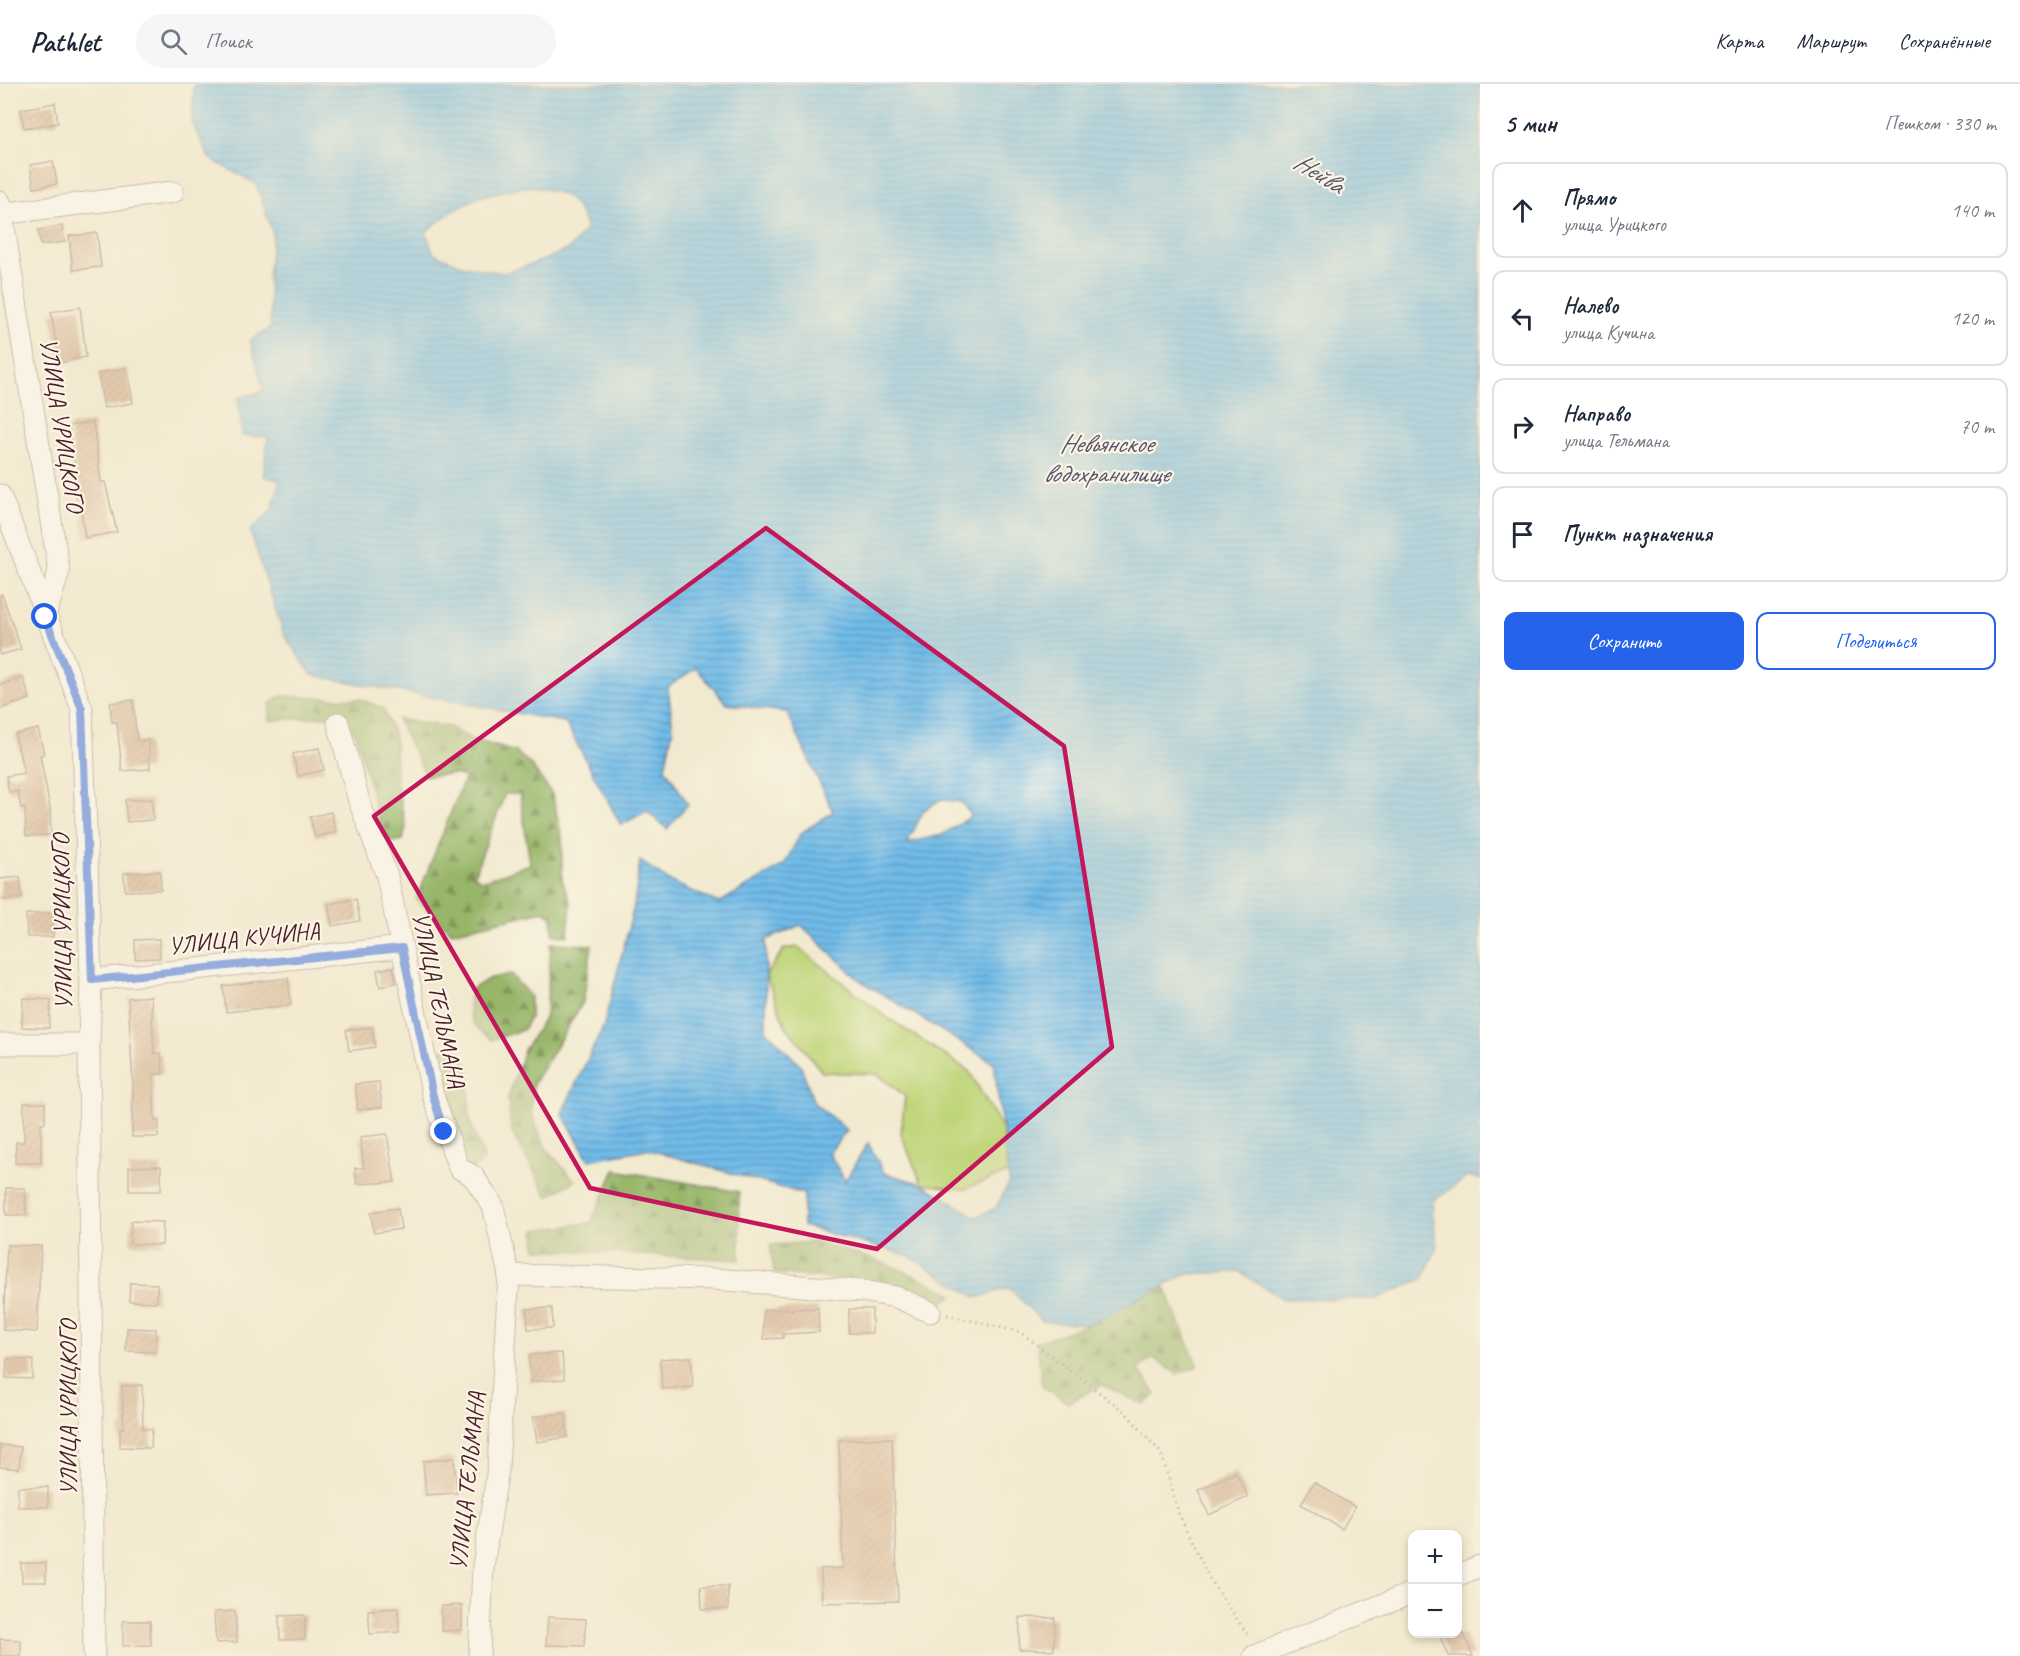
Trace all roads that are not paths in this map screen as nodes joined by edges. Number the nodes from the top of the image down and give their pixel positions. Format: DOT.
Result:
graph roads {
  1 [pos="173,192"];
  2 [pos="0,210"];
  3 [pos="0,495"];
  4 [pos="45,617"];
  5 [pos="339,723"];
  6 [pos="402,948"];
  7 [pos="92,980"];
  8 [pos="0,1044"];
  9 [pos="89,1044"];
  10 [pos="509,1275"];
  11 [pos="930,1312"];
  12 [pos="1480,1566"];
  13 [pos="1462,1573"];
  14 [pos="1408,1595"];
  15 [pos="1258,1655"];
  16 [pos="94,1656"];
  17 [pos="479,1656"];
  1 -- 2 [label="street"];
  2 -- 4 [label="street, УЛИЦА УРИЦКОГО"];
  3 -- 4 [label="street"];
  4 -- 7 [label="street, УЛИЦА УРИЦКОГО"];
  5 -- 6 [label="street, УЛИЦА ТЕЛЬМАНА"];
  6 -- 7 [label="street, УЛИЦА КУЧИНА"];
  6 -- 10 [label="street, УЛИЦА ТЕЛЬМАНА"];
  7 -- 9 [label="street, УЛИЦА УРИЦКОГО"];
  8 -- 9 [label="street"];
  9 -- 16 [label="street, УЛИЦА УРИЦКОГО"];
  10 -- 11 [label="street"];
  10 -- 17 [label="street, УЛИЦА ТЕЛЬМАНА"];
  12 -- 13 [label="street"];
  14 -- 15 [label="street"];
}
